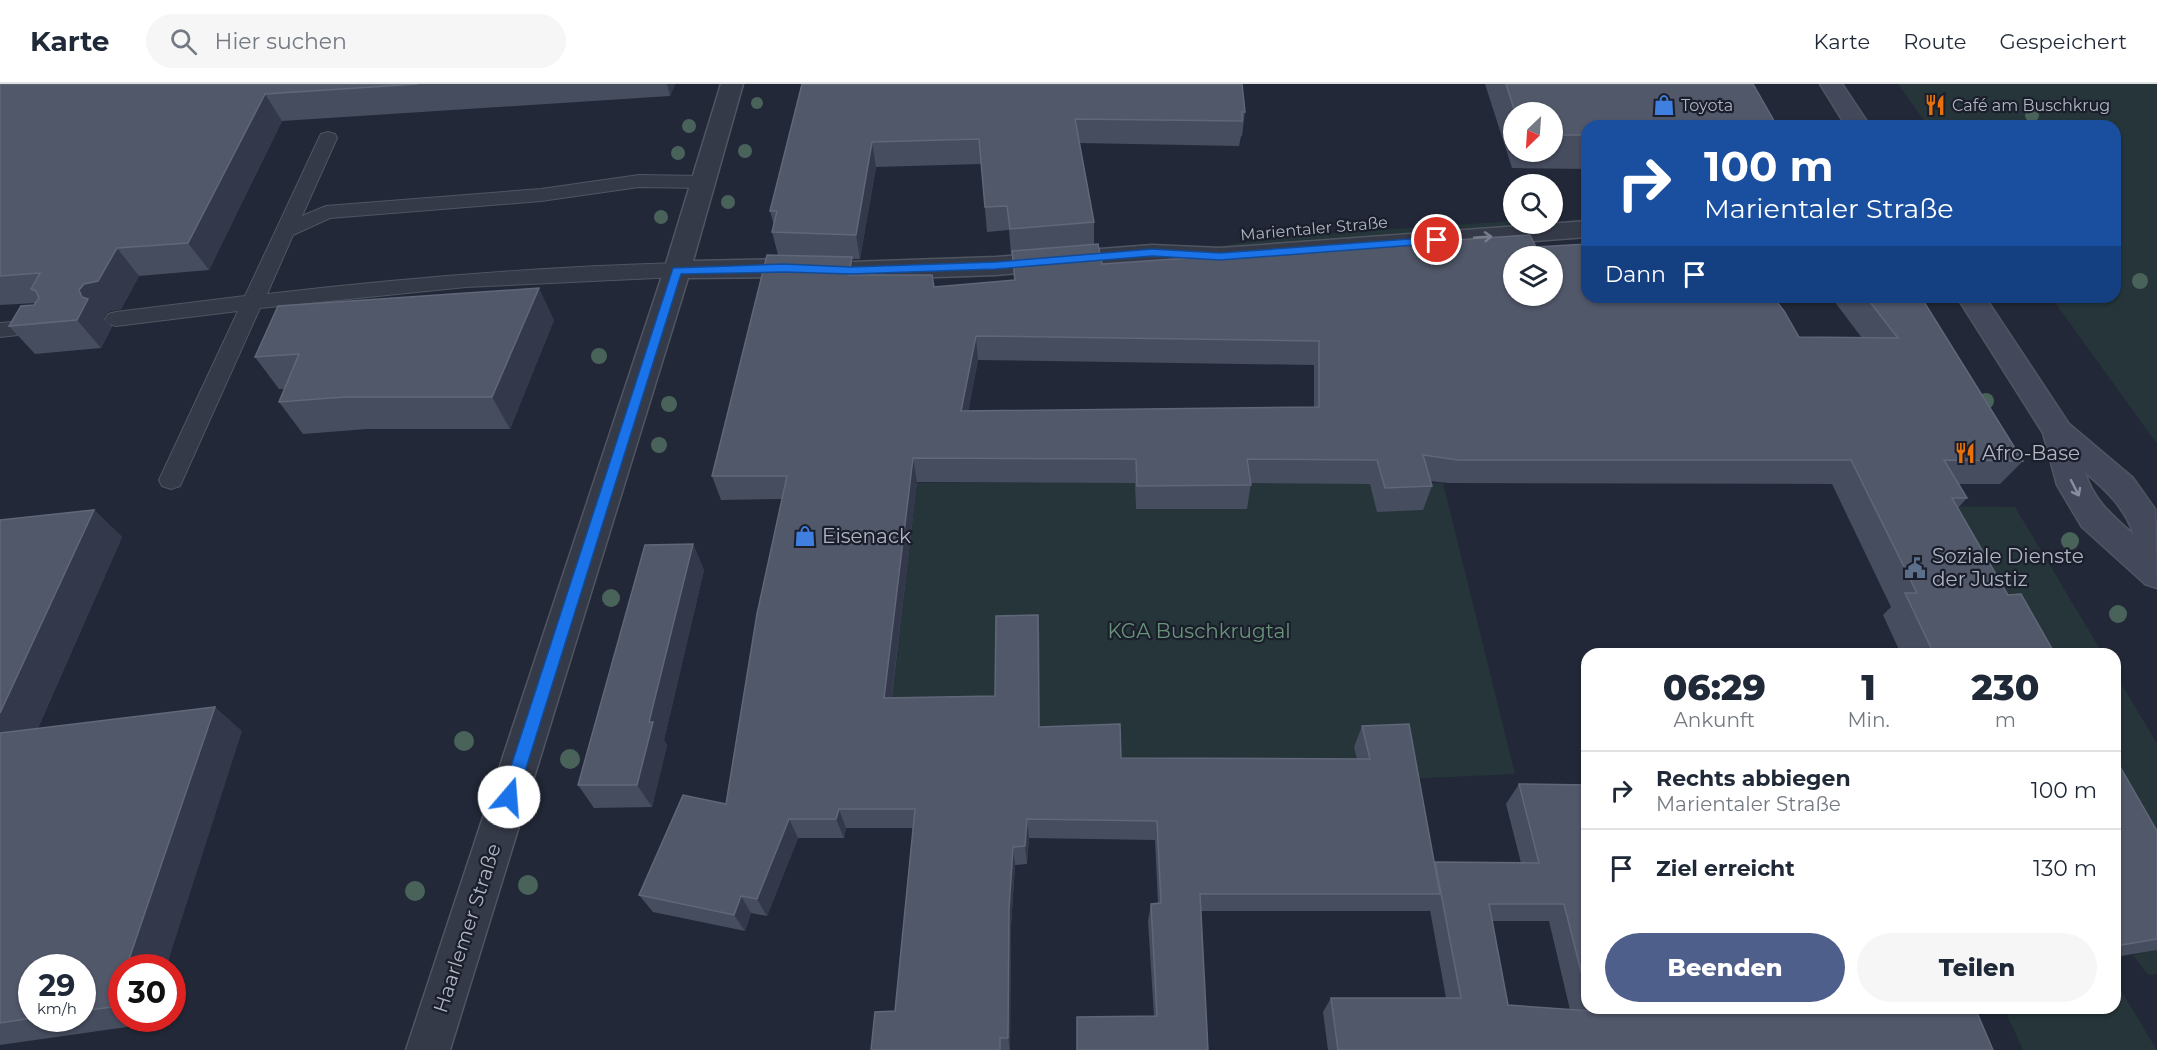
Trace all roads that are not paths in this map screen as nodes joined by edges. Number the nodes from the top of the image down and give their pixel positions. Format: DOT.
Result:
graph roads {
  1 [pos="732,84"];
  2 [pos="1831,84"];
  3 [pos="1854,120"];
  4 [pos="328,138"];
  5 [pos="703,182"];
  6 [pos="1581,209"];
  7 [pos="1563,210"];
  8 [pos="1503,214"];
  9 [pos="1581,229"];
  10 [pos="284,232"];
  11 [pos="1152,253"];
  12 [pos="677,270"];
  13 [pos="251,302"];
  14 [pos="1975,303"];
  15 [pos="116,319"];
  16 [pos="51,325"];
  17 [pos="0,330"];
  18 [pos="2058,432"];
  19 [pos="171,480"];
  20 [pos="2157,556"];
  21 [pos="2157,575"];
  22 [pos="428,1050"];
  1 -- 5 [label="street, Haarlemer Straße"];
  2 -- 3 [label="main road"];
  4 -- 10 [label="lane"];
  5 -- 10 [label="lane"];
  5 -- 12 [label="street, Haarlemer Straße"];
  6 -- 7 [label="street"];
  8 -- 11 [label="street, Marientaler Straße"];
  11 -- 9 [label="street, Marientaler Straße, one-way"];
  10 -- 13 [label="lane"];
  11 -- 12 [label="street, Marientaler Straße"];
  12 -- 13 [label="lane"];
  12 -- 22 [label="street, Haarlemer Straße"];
  13 -- 15 [label="lane"];
  13 -- 19 [label="lane"];
  14 -- 18 [label="main road"];
  16 -- 17 [label="lane"];
  18 -- 20 [label="main road"];
  18 -- 21 [label="main road, one-way"];
}
